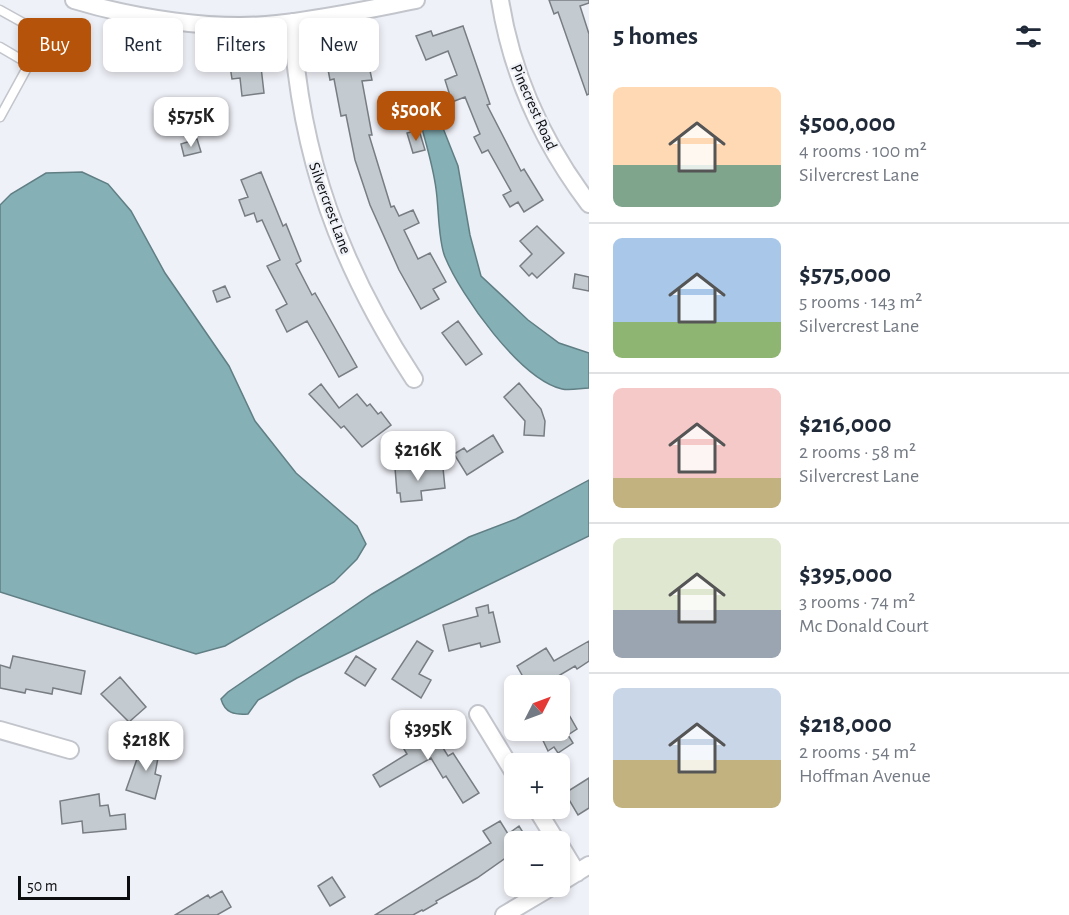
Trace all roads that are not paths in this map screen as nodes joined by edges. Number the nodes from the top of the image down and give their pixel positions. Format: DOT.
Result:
graph roads {
  1 [pos="74,0"];
  2 [pos="416,0"];
  3 [pos="500,0"];
  4 [pos="0,10"];
  5 [pos="18,20"];
  6 [pos="292,22"];
  7 [pos="0,47"];
  8 [pos="18,58"];
  9 [pos="25,72"];
  10 [pos="0,117"];
  11 [pos="589,204"];
  12 [pos="414,379"];
  13 [pos="478,714"];
  14 [pos="0,730"];
  15 [pos="70,750"];
  16 [pos="504,757"];
  17 [pos="570,855"];
  18 [pos="583,869"];
  19 [pos="570,877"];
  20 [pos="534,897"];
  21 [pos="504,915"];
  1 -- 6 [label="street"];
  2 -- 6 [label="street"];
  3 -- 11 [label="street, Pinecrest Road"];
  4 -- 5 [label="lane"];
  6 -- 12 [label="street, Silvercrest Lane"];
  7 -- 8 [label="lane"];
  9 -- 10 [label="lane"];
  13 -- 16 [label="street"];
  14 -- 15 [label="street"];
  17 -- 18 [label="street"];
  18 -- 19 [label="street"];
  20 -- 21 [label="street"];
}
